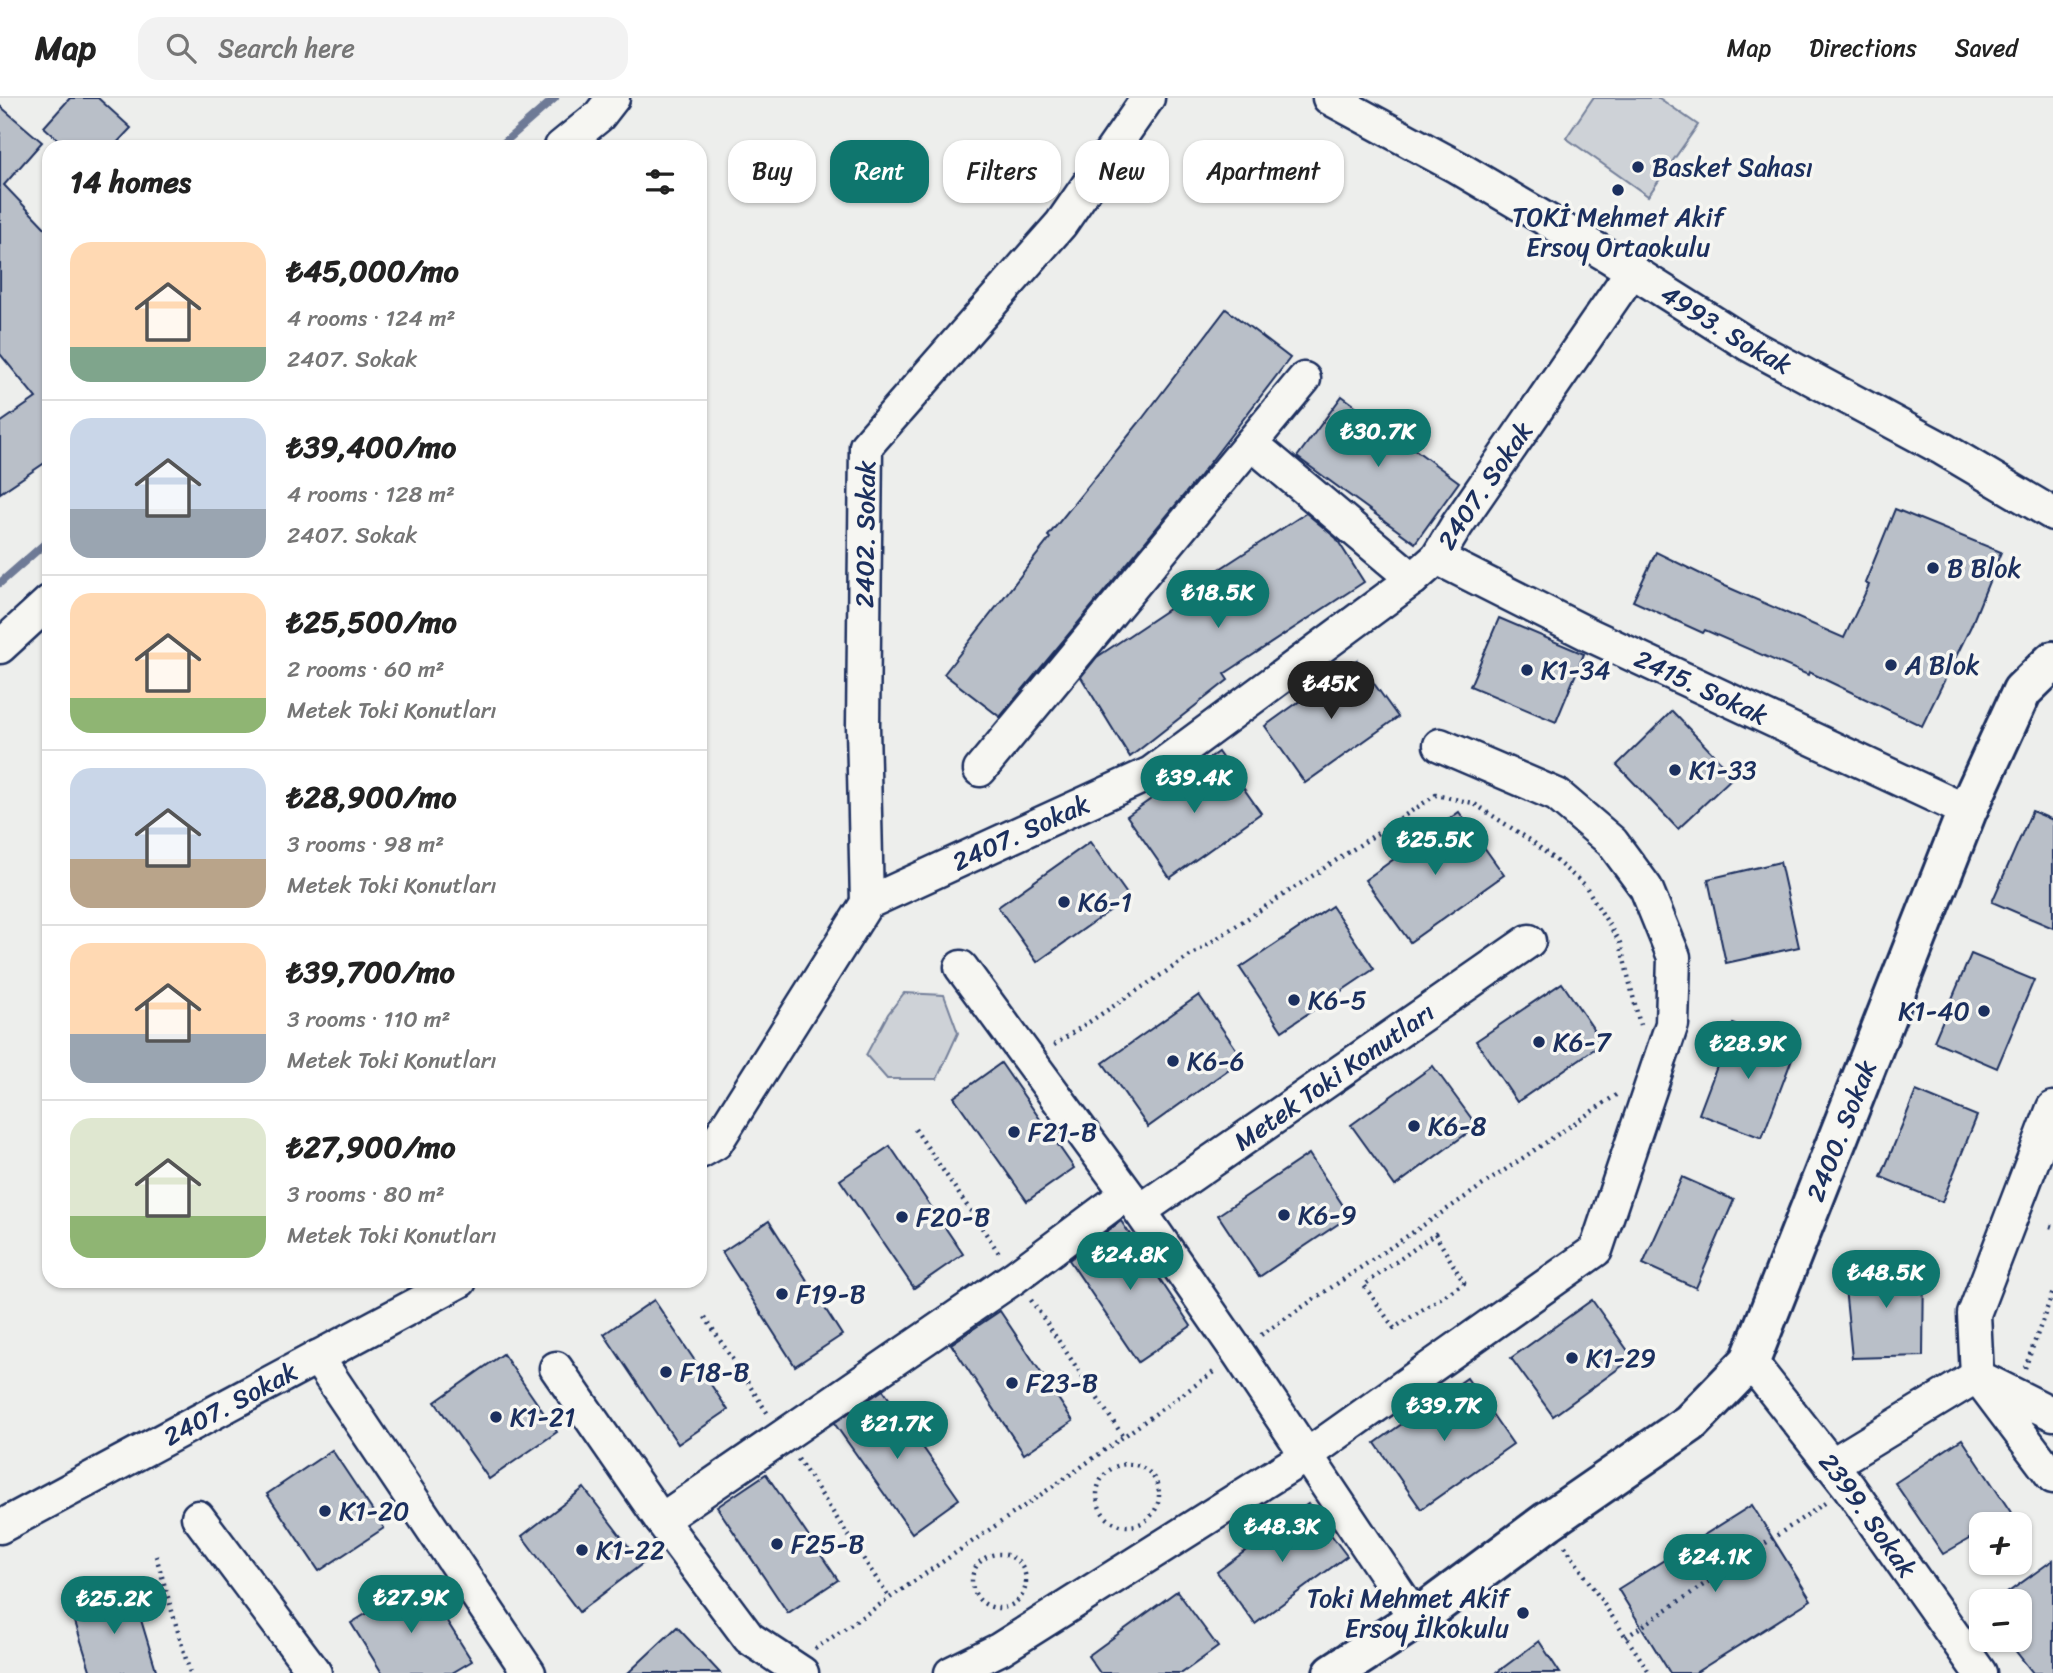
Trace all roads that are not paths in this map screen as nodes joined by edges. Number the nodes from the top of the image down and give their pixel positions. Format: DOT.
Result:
graph roads {
  1 [pos="613,98"];
  2 [pos="1148,98"];
  3 [pos="1329,98"];
  4 [pos="570,140"];
  5 [pos="1632,271"];
  6 [pos="1304,379"];
  7 [pos="1251,443"];
  8 [pos="2053,514"];
  9 [pos="1437,558"];
  10 [pos="1413,579"];
  11 [pos="42,609"];
  12 [pos="0,647"];
  13 [pos="2053,661"];
  14 [pos="1440,746"];
  15 [pos="980,769"];
  16 [pos="1967,811"];
  17 [pos="867,903"];
  18 [pos="1529,941"];
  19 [pos="961,967"];
  20 [pos="2053,1108"];
  21 [pos="707,1148"];
  22 [pos="1133,1202"];
  23 [pos="447,1288"];
  24 [pos="317,1357"];
  25 [pos="1750,1361"];
  26 [pos="556,1368"];
  27 [pos="1977,1377"];
  28 [pos="2053,1414"];
  29 [pos="1307,1455"];
  30 [pos="1840,1476"];
  31 [pos="2053,1477"];
  32 [pos="198,1517"];
  33 [pos="661,1520"];
  34 [pos="0,1527"];
  35 [pos="1416,1619"];
  36 [pos="796,1669"];
  37 [pos="315,1673"];
  38 [pos="529,1673"];
  39 [pos="951,1673"];
  40 [pos="1333,1673"];
  41 [pos="1980,1673"];
  1 -- 4 [label="street"];
  2 -- 17 [label="street, 2402. Sokak"];
  3 -- 5 [label="street, 4993. Sokak"];
  5 -- 8 [label="street, 4993. Sokak"];
  5 -- 9 [label="street, 2407. Sokak"];
  6 -- 7 [label="street"];
  7 -- 10 [label="street"];
  7 -- 15 [label="street"];
  9 -- 10 [label="street, 2407. Sokak"];
  9 -- 16 [label="street, 2415. Sokak"];
  10 -- 17 [label="street, 2407. Sokak"];
  11 -- 12 [label="street"];
  13 -- 16 [label="main road, 2400. Sokak"];
  14 -- 29 [label="street"];
  16 -- 25 [label="main road, 2400. Sokak"];
  17 -- 21 [label="street"];
  18 -- 22 [label="street, Metek Toki Konutları"];
  19 -- 22 [label="street"];
  20 -- 27 [label="street"];
  22 -- 29 [label="street"];
  22 -- 33 [label="street, Metek Toki Konutları"];
  23 -- 24 [label="street, 2407. Sokak"];
  24 -- 34 [label="street, 2407. Sokak"];
  24 -- 38 [label="street"];
  25 -- 30 [label="street, 2399. Sokak"];
  25 -- 35 [label="main road, 2400. Sokak"];
  26 -- 33 [label="street"];
  27 -- 28 [label="street"];
  27 -- 30 [label="street"];
  27 -- 31 [label="street"];
  29 -- 35 [label="street"];
  29 -- 39 [label="street"];
  30 -- 41 [label="street, 2399. Sokak"];
  32 -- 37 [label="street"];
  33 -- 36 [label="street"];
  35 -- 40 [label="main road, 2400. Sokak"];
}
